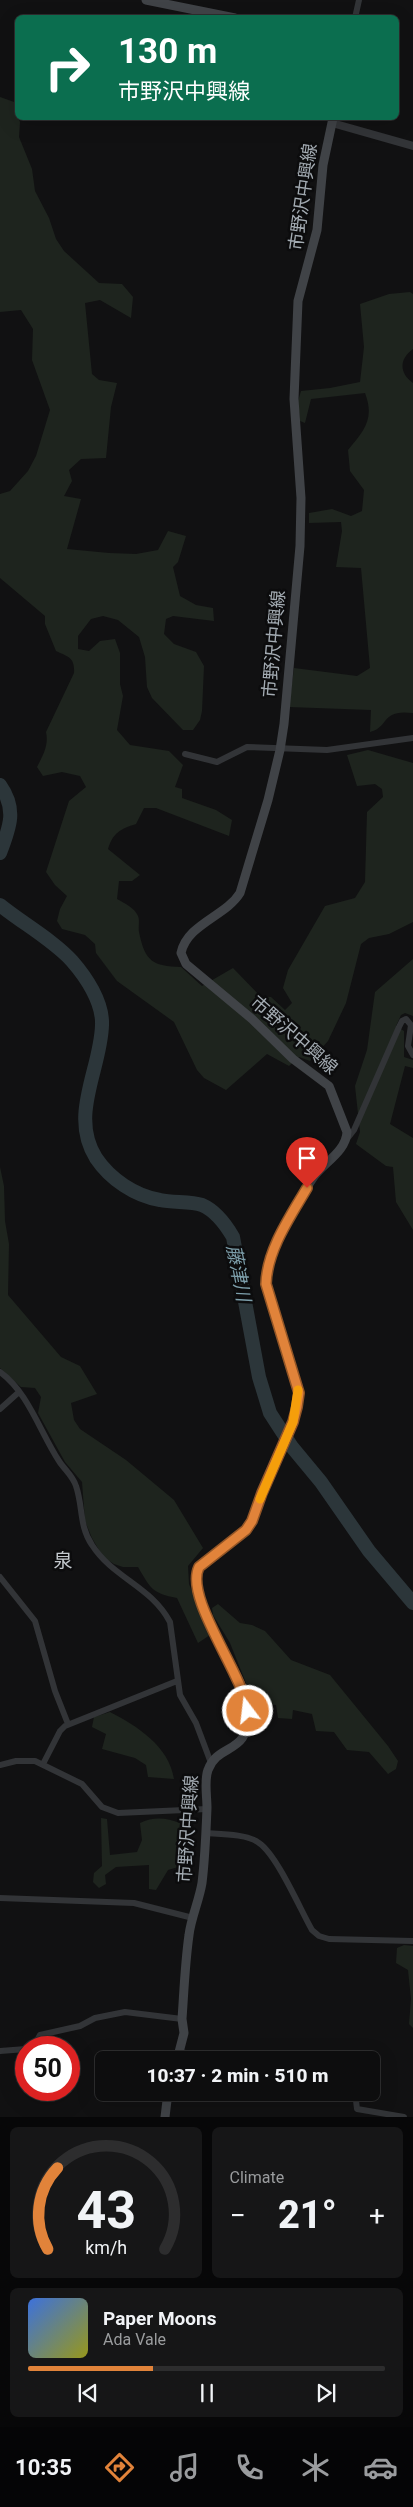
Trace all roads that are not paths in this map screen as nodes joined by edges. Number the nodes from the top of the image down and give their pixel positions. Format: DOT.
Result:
graph roads {
  1 [pos="146,0"];
  2 [pos="360,0"];
  3 [pos="220,15"];
  4 [pos="356,15"];
  5 [pos="332,120"];
  6 [pos="413,146"];
  7 [pos="413,738"];
  8 [pos="280,750"];
  9 [pos="185,754"];
  10 [pos="413,1055"];
  11 [pos="346,1139"];
  12 [pos="0,1372"];
  13 [pos="19,1392"];
  14 [pos="0,1409"];
  15 [pos="0,1577"];
  16 [pos="177,1681"];
  17 [pos="68,1724"];
  18 [pos="211,1763"];
  19 [pos="43,1764"];
  20 [pos="0,1765"];
  21 [pos="207,1809"];
  22 [pos="206,1833"];
  23 [pos="0,1898"];
  24 [pos="194,1918"];
  25 [pos="413,1941"];
  26 [pos="182,2019"];
  27 [pos="39,2036"];
  28 [pos="15,2050"];
  29 [pos="0,2051"];
  30 [pos="179,2051"];
  31 [pos="167,2101"];
  32 [pos="356,2101"];
  33 [pos="165,2117"];
  34 [pos="404,2117"];
  1 -- 3 [label="main road"];
  2 -- 4 [label="street"];
  5 -- 6 [label="street"];
  5 -- 8 [label="main road, 市野沢中興線"];
  7 -- 8 [label="street"];
  8 -- 9 [label="street"];
  8 -- 11 [label="main road, 市野沢中興線"];
  10 -- 11 [label="street"];
  11 -- 18 [label="main road, 市野沢中興線"];
  12 -- 13 [label="street"];
  13 -- 14 [label="street"];
  13 -- 16 [label="street"];
  15 -- 17 [label="street"];
  16 -- 17 [label="street"];
  16 -- 18 [label="street"];
  17 -- 19 [label="street"];
  18 -- 21 [label="main road, 市野沢中興線"];
  19 -- 20 [label="street"];
  19 -- 21 [label="street"];
  21 -- 22 [label="main road, 市野沢中興線"];
  22 -- 24 [label="main road, 市野沢中興線"];
  22 -- 25 [label="street"];
  23 -- 24 [label="street"];
  24 -- 26 [label="main road, 市野沢中興線"];
  26 -- 27 [label="street"];
  26 -- 30 [label="main road, 市野沢中興線"];
  28 -- 29 [label="street"];
  31 -- 33 [label="main road"];
  32 -- 34 [label="street"];
}
